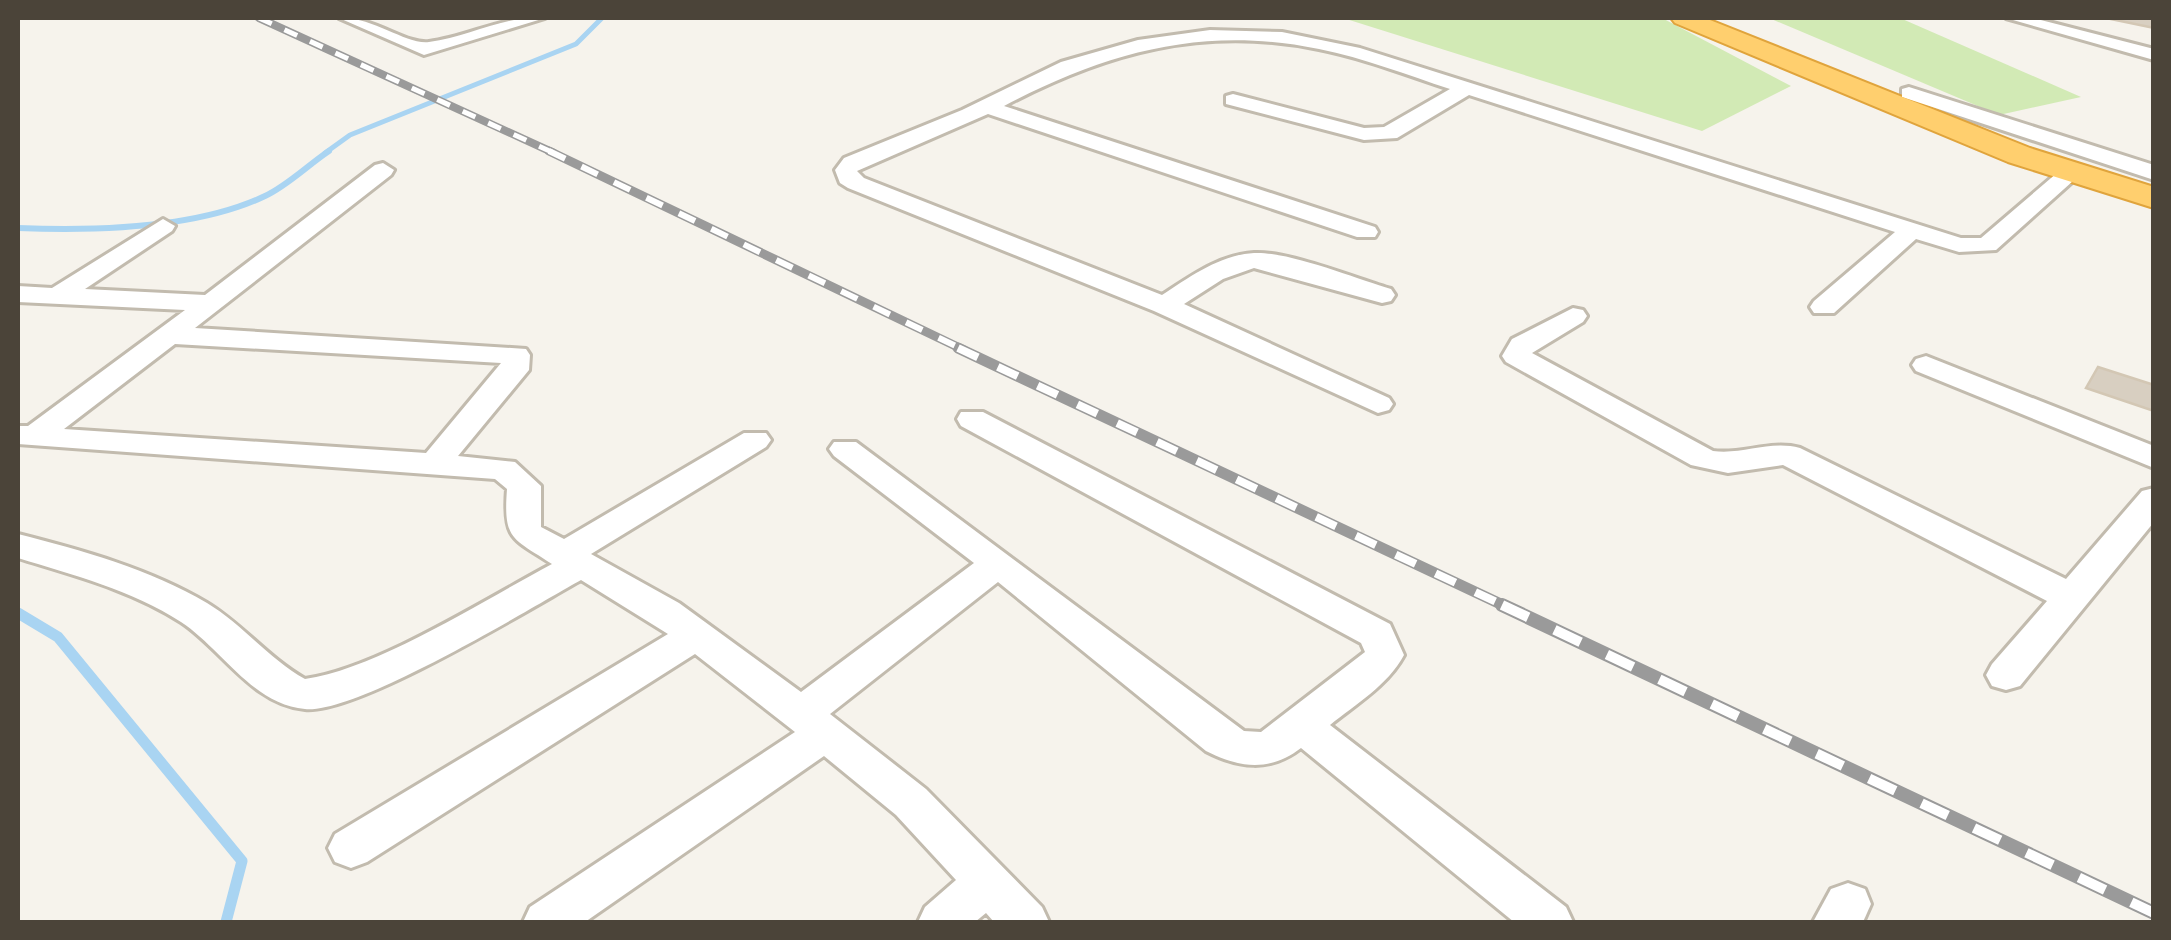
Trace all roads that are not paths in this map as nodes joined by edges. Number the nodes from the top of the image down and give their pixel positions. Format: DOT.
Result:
graph roads {
  1 [pos="348,18"];
  2 [pos="406,18"];
  3 [pos="536,18"];
  4 [pos="1684,18"];
  5 [pos="1716,18"];
  6 [pos="2015,18"];
  7 [pos="1259,26"];
  8 [pos="371,27"];
  9 [pos="2154,51"];
  10 [pos="1466,88"];
  11 [pos="1909,93"];
  12 [pos="1232,100"];
  13 [pos="987,107"];
  14 [pos="383,170"];
  15 [pos="2072,172"];
  16 [pos="2154,172"];
  17 [pos="2154,181"];
  18 [pos="2154,198"];
  19 [pos="164,226"];
  20 [pos="1910,231"];
  21 [pos="1366,232"];
  22 [pos="18,294"];
  23 [pos="1382,295"];
  24 [pos="58,296"];
  25 [pos="211,304"];
  26 [pos="1164,304"];
  27 [pos="1824,307"];
  28 [pos="1573,316"];
  29 [pos="169,335"];
  30 [pos="1926,365"];
  31 [pos="1378,404"];
  32 [pos="972,419"];
  33 [pos="26,436"];
  34 [pos="754,440"];
  35 [pos="845,449"];
  36 [pos="2154,458"];
  37 [pos="434,464"];
  38 [pos="2154,499"];
  39 [pos="18,546"];
  40 [pos="572,560"];
  41 [pos="998,563"];
  42 [pos="2071,597"];
  43 [pos="696,635"];
  44 [pos="2006,675"];
  45 [pos="812,724"];
  46 [pos="1302,725"];
  47 [pos="351,848"];
  48 [pos="988,881"];
  49 [pos="1532,918"];
  50 [pos="548,922"];
  51 [pos="942,922"];
  52 [pos="1025,922"];
  1 -- 8 [label="street"];
  2 -- 8 [label="street"];
  3 -- 8 [label="street"];
  4 -- 15 [label="highway"];
  5 -- 11 [label="highway"];
  6 -- 9 [label="street"];
  7 -- 10 [label="street"];
  7 -- 13 [label="street"];
  10 -- 12 [label="street"];
  10 -- 20 [label="street"];
  11 -- 16 [label="street"];
  11 -- 17 [label="highway"];
  13 -- 21 [label="street"];
  13 -- 26 [label="street"];
  14 -- 25 [label="street"];
  15 -- 18 [label="highway"];
  15 -- 20 [label="street"];
  19 -- 24 [label="street"];
  20 -- 27 [label="street"];
  22 -- 24 [label="street"];
  23 -- 26 [label="street"];
  24 -- 25 [label="street"];
  25 -- 29 [label="street"];
  26 -- 31 [label="street"];
  28 -- 42 [label="street"];
  29 -- 33 [label="street"];
  29 -- 37 [label="street"];
  30 -- 36 [label="street"];
  32 -- 46 [label="street"];
  33 -- 37 [label="street"];
  34 -- 40 [label="street"];
  35 -- 41 [label="street"];
  37 -- 40 [label="street"];
  38 -- 42 [label="street"];
  39 -- 40 [label="street"];
  40 -- 43 [label="street"];
  41 -- 45 [label="street"];
  41 -- 46 [label="street"];
  42 -- 44 [label="street"];
  43 -- 45 [label="street"];
  43 -- 47 [label="street"];
  45 -- 48 [label="street"];
  45 -- 50 [label="street"];
  46 -- 49 [label="street"];
  48 -- 51 [label="street"];
  48 -- 52 [label="street"];
}
